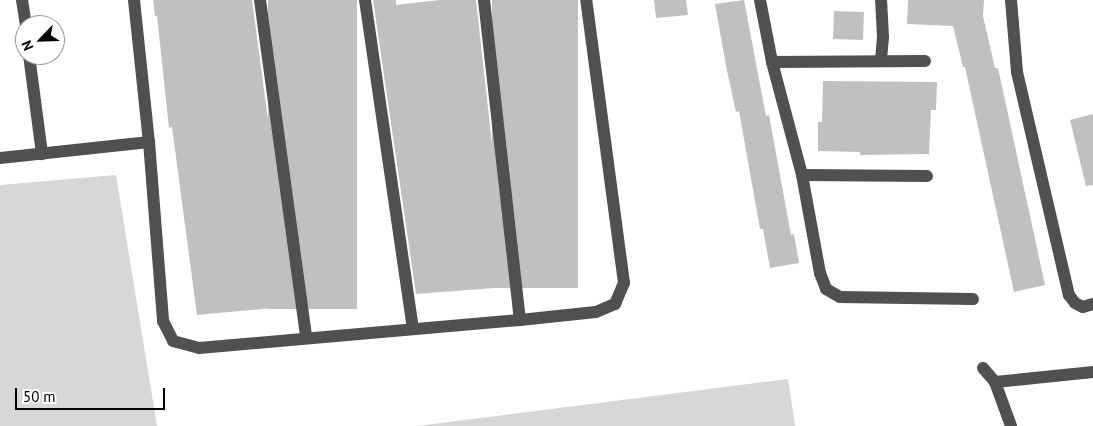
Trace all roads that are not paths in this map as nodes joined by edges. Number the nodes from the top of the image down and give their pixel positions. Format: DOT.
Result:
graph roads {
  1 [pos="22,0"];
  2 [pos="134,0"];
  3 [pos="260,0"];
  4 [pos="365,0"];
  5 [pos="484,0"];
  6 [pos="586,0"];
  7 [pos="760,0"];
  8 [pos="881,0"];
  9 [pos="1011,0"];
  10 [pos="24,15"];
  11 [pos="881,60"];
  12 [pos="925,61"];
  13 [pos="772,62"];
  14 [pos="30,65"];
  15 [pos="149,142"];
  16 [pos="42,154"];
  17 [pos="0,158"];
  18 [pos="802,175"];
  19 [pos="927,176"];
  20 [pos="973,299"];
  21 [pos="1093,304"];
  22 [pos="520,320"];
  23 [pos="413,330"];
  24 [pos="306,338"];
  25 [pos="984,368"];
  26 [pos="1093,372"];
  27 [pos="995,382"];
  28 [pos="1011,426"];
  1 -- 10 [label="street"];
  2 -- 15 [label="street"];
  3 -- 24 [label="street"];
  4 -- 23 [label="street"];
  5 -- 22 [label="street"];
  6 -- 22 [label="street"];
  7 -- 13 [label="street"];
  8 -- 11 [label="street"];
  9 -- 21 [label="street"];
  11 -- 12 [label="street"];
  11 -- 13 [label="street"];
  13 -- 18 [label="street"];
  14 -- 16 [label="street"];
  15 -- 16 [label="street"];
  15 -- 24 [label="street"];
  16 -- 17 [label="street"];
  18 -- 19 [label="street"];
  18 -- 20 [label="street"];
  22 -- 23 [label="street"];
  23 -- 24 [label="street"];
  25 -- 27 [label="street"];
  26 -- 27 [label="street"];
  27 -- 28 [label="street"];
}
